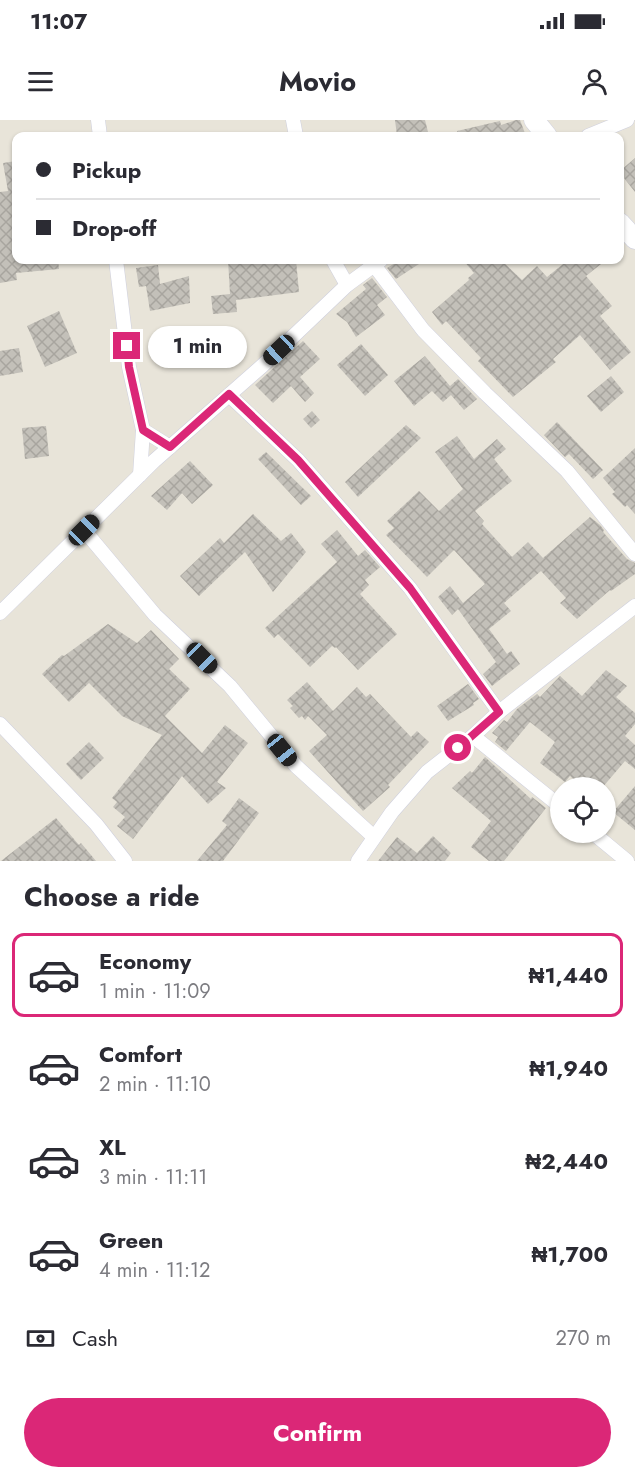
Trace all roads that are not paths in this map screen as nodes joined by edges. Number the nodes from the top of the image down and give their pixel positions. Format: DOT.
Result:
graph roads {
  1 [pos="534,120"];
  2 [pos="627,120"];
  3 [pos="544,132"];
  4 [pos="598,132"];
  5 [pos="624,227"];
  6 [pos="635,239"];
  7 [pos="116,264"];
  8 [pos="335,264"];
  9 [pos="374,264"];
  10 [pos="378,264"];
  11 [pos="347,285"];
  12 [pos="229,394"];
  13 [pos="143,430"];
  14 [pos="170,447"];
  15 [pos="140,475"];
  16 [pos="84,530"];
  17 [pos="635,554"];
  18 [pos="634,609"];
  19 [pos="0,613"];
  20 [pos="499,712"];
  21 [pos="0,724"];
  22 [pos="473,736"];
  23 [pos="550,798"];
  24 [pos="374,837"];
  25 [pos="605,843"];
  26 [pos="125,861"];
  27 [pos="358,861"];
  28 [pos="627,861"];
  1 -- 3 [label="street"];
  2 -- 4 [label="street"];
  5 -- 6 [label="street"];
  7 -- 13 [label="street"];
  8 -- 11 [label="street"];
  9 -- 11 [label="street"];
  10 -- 17 [label="street"];
  11 -- 12 [label="street"];
  12 -- 14 [label="street"];
  12 -- 20 [label="street"];
  13 -- 14 [label="street"];
  13 -- 15 [label="street"];
  14 -- 15 [label="street"];
  15 -- 16 [label="street"];
  16 -- 19 [label="street"];
  16 -- 24 [label="street"];
  18 -- 20 [label="street"];
  20 -- 22 [label="street"];
  21 -- 26 [label="street"];
  22 -- 23 [label="street"];
  22 -- 24 [label="street"];
  24 -- 27 [label="street"];
  25 -- 28 [label="street"];
}
